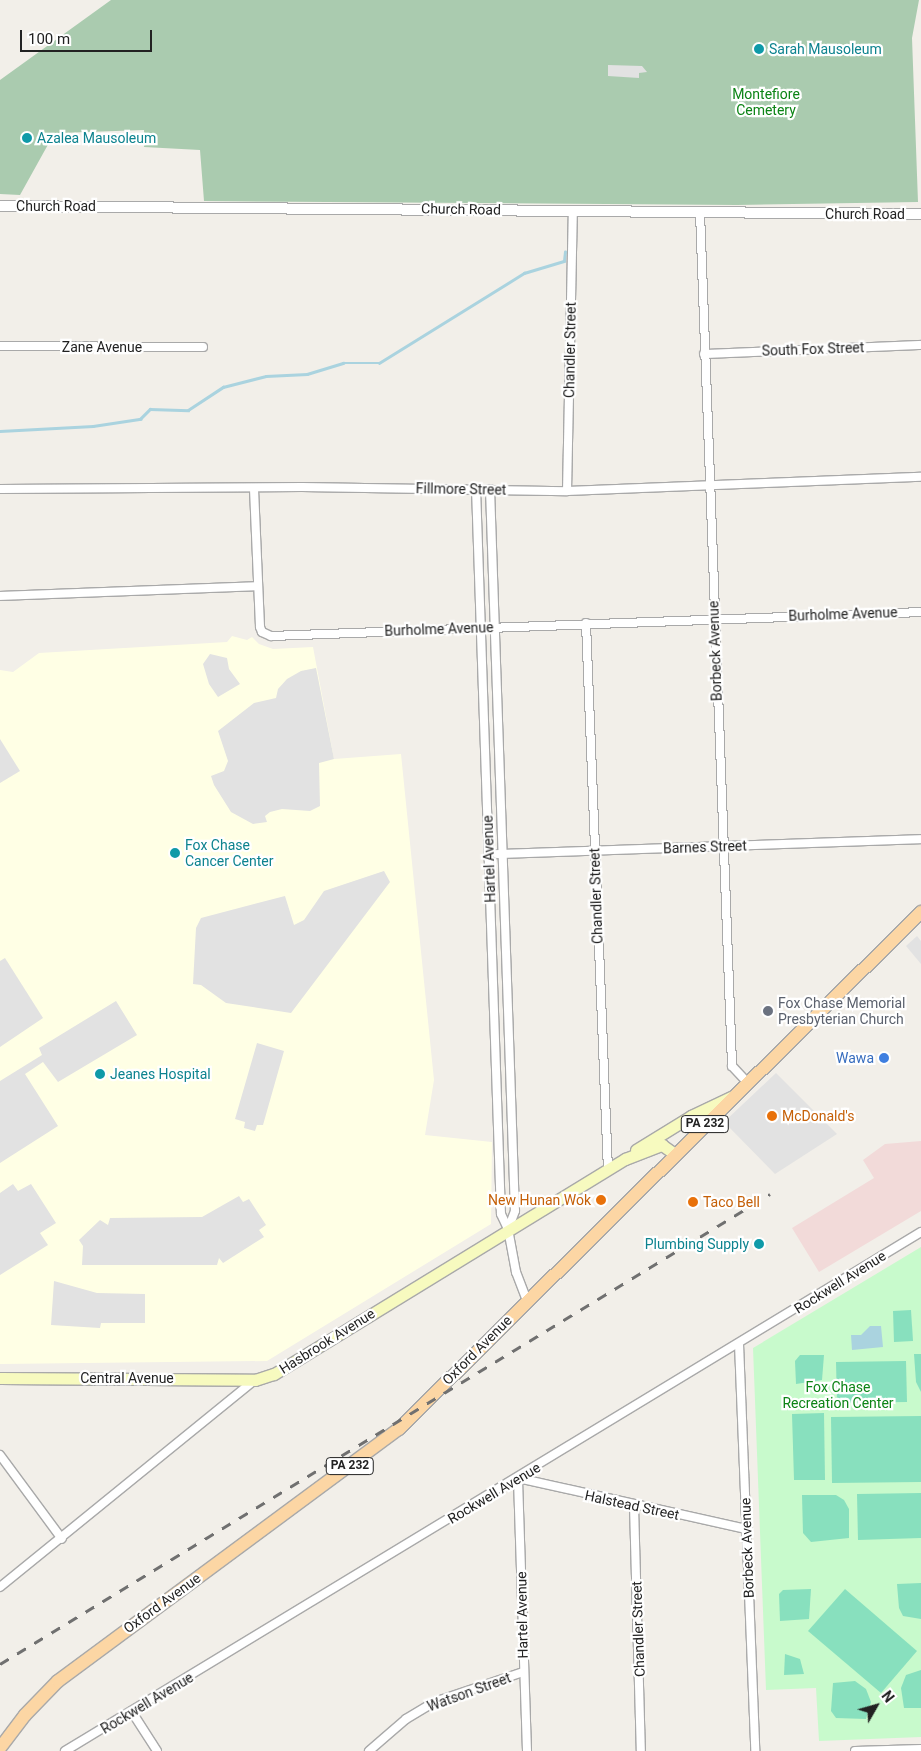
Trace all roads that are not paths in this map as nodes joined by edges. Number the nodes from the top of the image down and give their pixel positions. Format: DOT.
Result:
graph roads {
  1 [pos="0,206"];
  2 [pos="573,210"];
  3 [pos="700,212"];
  4 [pos="921,214"];
  5 [pos="921,345"];
  6 [pos="0,346"];
  7 [pos="203,347"];
  8 [pos="704,354"];
  9 [pos="921,477"];
  10 [pos="711,484"];
  11 [pos="476,488"];
  12 [pos="254,489"];
  13 [pos="490,489"];
  14 [pos="0,490"];
  15 [pos="567,490"];
  16 [pos="258,586"];
  17 [pos="0,596"];
  18 [pos="921,612"];
  19 [pos="714,619"];
  20 [pos="586,623"];
  21 [pos="479,627"];
  22 [pos="494,627"];
  23 [pos="921,839"];
  24 [pos="722,846"];
  25 [pos="595,850"];
  26 [pos="490,854"];
  27 [pos="502,854"];
  28 [pos="921,912"];
  29 [pos="748,1082"];
  30 [pos="736,1094"];
  31 [pos="675,1154"];
  32 [pos="626,1159"];
  33 [pos="608,1170"];
  34 [pos="508,1229"];
  35 [pos="921,1232"];
  36 [pos="527,1300"];
  37 [pos="739,1344"];
  38 [pos="0,1378"];
  39 [pos="255,1380"];
  40 [pos="0,1454"];
  41 [pos="518,1478"];
  42 [pos="634,1506"];
  43 [pos="746,1529"];
  44 [pos="62,1538"];
  45 [pos="0,1586"];
  46 [pos="524,1672"];
  47 [pos="132,1712"];
  48 [pos="0,1748"];
  49 [pos="921,1749"];
  50 [pos="65,1751"];
  51 [pos="157,1751"];
  52 [pos="369,1751"];
  53 [pos="527,1751"];
  54 [pos="641,1751"];
  55 [pos="755,1751"];
  56 [pos="855,1751"];
  57 [pos="860,1751"];
  1 -- 2 [label="street, Church Road"];
  2 -- 3 [label="street, Church Road"];
  2 -- 15 [label="street, Chandler Street"];
  3 -- 4 [label="street, Church Road"];
  3 -- 8 [label="street, Borbeck Avenue"];
  5 -- 8 [label="street, South Fox Street"];
  6 -- 7 [label="street, Zane Avenue"];
  8 -- 10 [label="street, Borbeck Avenue"];
  9 -- 10 [label="street, Fillmore Street"];
  10 -- 15 [label="street, Fillmore Street"];
  10 -- 19 [label="street, Borbeck Avenue"];
  11 -- 12 [label="street, Fillmore Street"];
  11 -- 13 [label="street, Fillmore Street"];
  11 -- 21 [label="street, Hartel Avenue"];
  12 -- 14 [label="street, Fillmore Street"];
  12 -- 16 [label="street, Burholme Avenue"];
  13 -- 15 [label="street, Fillmore Street"];
  13 -- 22 [label="street, Hartel Avenue"];
  16 -- 17 [label="street"];
  16 -- 21 [label="street, Burholme Avenue"];
  18 -- 19 [label="street, Burholme Avenue"];
  19 -- 20 [label="street, Burholme Avenue"];
  19 -- 24 [label="street, Borbeck Avenue"];
  20 -- 22 [label="street, Burholme Avenue"];
  20 -- 25 [label="street, Chandler Street"];
  21 -- 22 [label="street, Burholme Avenue"];
  21 -- 26 [label="street, Hartel Avenue"];
  22 -- 27 [label="street, Hartel Avenue"];
  23 -- 24 [label="street, Barnes Street"];
  24 -- 25 [label="street, Barnes Street"];
  24 -- 29 [label="street, Borbeck Avenue"];
  25 -- 27 [label="street, Barnes Street"];
  25 -- 33 [label="street, Chandler Street"];
  26 -- 27 [label="street, Barnes Street"];
  26 -- 34 [label="street, Hartel Avenue"];
  27 -- 34 [label="street, Hartel Avenue"];
  28 -- 29 [label="main road, Oxford Avenue / PA 232"];
  29 -- 30 [label="main road, Oxford Avenue / PA 232"];
  30 -- 31 [label="main road, Oxford Avenue / PA 232"];
  30 -- 32 [label="main road, Hasbrook Avenue"];
  31 -- 32 [label="main road, Hasbrook Avenue"];
  31 -- 36 [label="main road, Oxford Avenue / PA 232"];
  32 -- 33 [label="main road, Hasbrook Avenue"];
  33 -- 34 [label="main road, Hasbrook Avenue"];
  34 -- 36 [label="street, Hartel Avenue"];
  34 -- 39 [label="main road, Hasbrook Avenue"];
  35 -- 37 [label="street, Rockwell Avenue"];
  36 -- 48 [label="main road, Oxford Avenue / PA 232"];
  37 -- 41 [label="street, Rockwell Avenue"];
  37 -- 43 [label="street, Borbeck Avenue"];
  38 -- 39 [label="main road, Central Avenue"];
  39 -- 44 [label="street, Hasbrook Avenue"];
  40 -- 44 [label="street"];
  41 -- 42 [label="street, Halstead Street"];
  41 -- 46 [label="street, Hartel Avenue"];
  41 -- 47 [label="street, Rockwell Avenue"];
  42 -- 43 [label="street, Halstead Street"];
  42 -- 54 [label="street, Chandler Street"];
  43 -- 55 [label="street, Borbeck Avenue"];
  44 -- 45 [label="street, Hasbrook Avenue"];
  46 -- 52 [label="street, Watson Street"];
  46 -- 53 [label="street, Hartel Avenue"];
  47 -- 50 [label="street, Rockwell Avenue"];
  47 -- 51 [label="street"];
  49 -- 57 [label="street"];
  56 -- 57 [label="street"];
}
